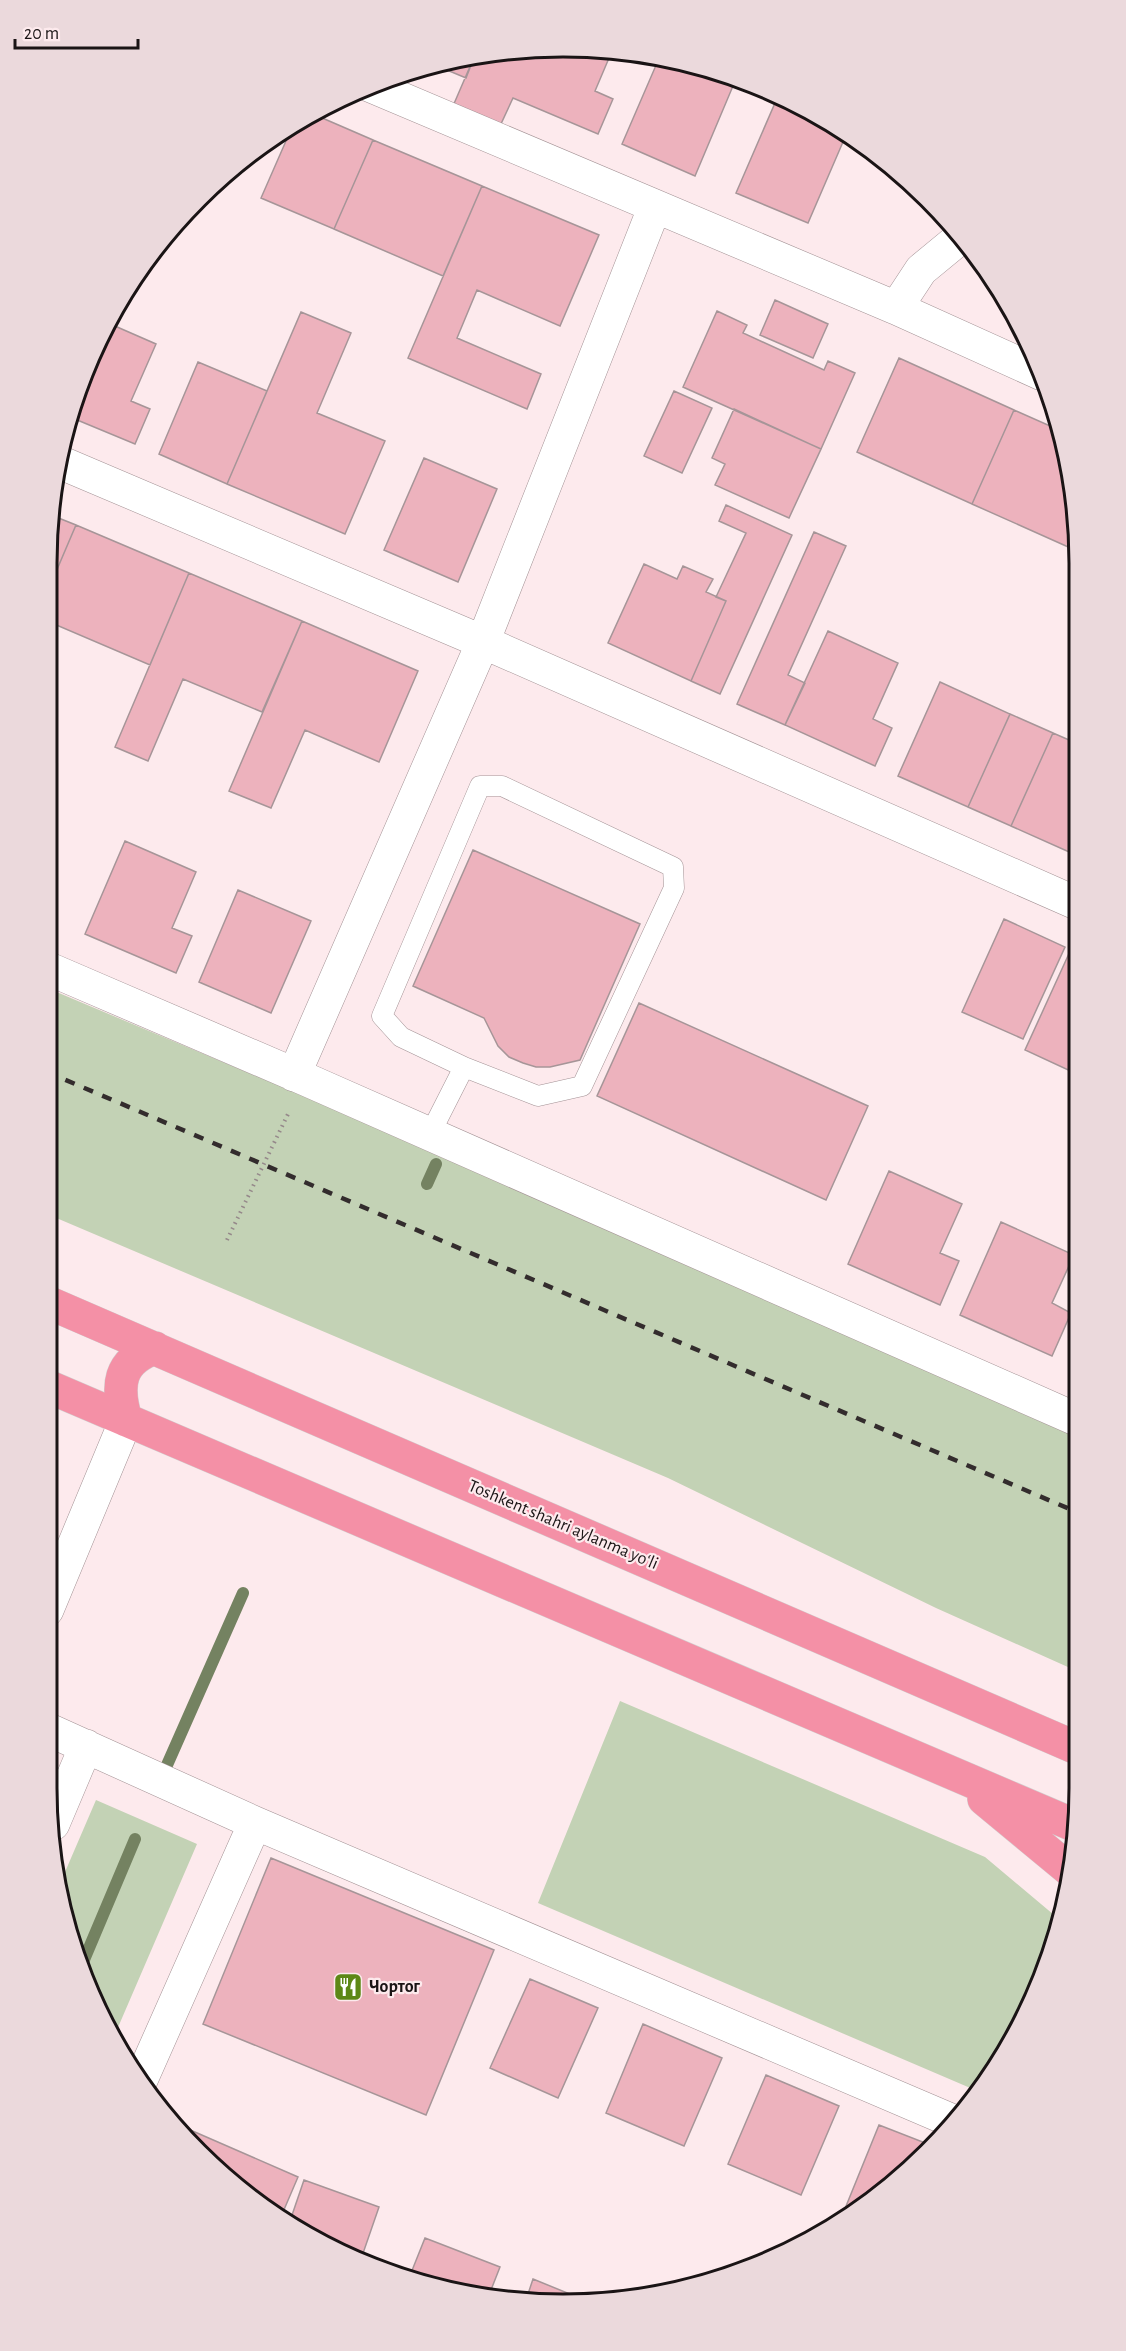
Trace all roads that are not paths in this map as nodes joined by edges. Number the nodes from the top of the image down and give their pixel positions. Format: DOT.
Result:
graph roads {
  1 [pos="383,91"];
  2 [pos="655,206"];
  3 [pos="954,243"];
  4 [pos="896,308"];
  5 [pos="1030,368"];
  6 [pos="67,465"];
  7 [pos="483,642"];
  8 [pos="1069,900"];
  9 [pos="57,973"];
  10 [pos="464,1067"];
  11 [pos="300,1077"];
  12 [pos="430,1134"];
  13 [pos="57,1307"];
  14 [pos="155,1348"];
  15 [pos="57,1391"];
  16 [pos="1069,1416"];
  17 [pos="126,1420"];
  18 [pos="57,1584"];
  19 [pos="994,1713"];
  20 [pos="1069,1721"];
  21 [pos="57,1734"];
  22 [pos="1069,1745"];
  23 [pos="86,1746"];
  24 [pos="955,1775"];
  25 [pos="58,1811"];
  26 [pos="255,1823"];
  27 [pos="1068,1823"];
  28 [pos="1063,1864"];
  29 [pos="144,2072"];
  30 [pos="946,2118"];
  1 -- 2 [label="street"];
  2 -- 4 [label="street"];
  2 -- 7 [label="street"];
  3 -- 4 [label="street"];
  4 -- 5 [label="street"];
  6 -- 7 [label="street"];
  7 -- 8 [label="street"];
  7 -- 11 [label="street"];
  9 -- 11 [label="street"];
  10 -- 10 [label="lane"];
  10 -- 12 [label="lane"];
  11 -- 12 [label="street"];
  12 -- 16 [label="street"];
  13 -- 14 [label="highway, Toshkent shahri aylanma yoʻli"];
  14 -- 17 [label="highway"];
  14 -- 19 [label="highway, Toshkent shahri aylanma yoʻli"];
  15 -- 17 [label="highway"];
  17 -- 18 [label="street"];
  17 -- 24 [label="highway"];
  19 -- 20 [label="highway"];
  19 -- 22 [label="highway, Toshkent shahri aylanma yoʻli"];
  21 -- 23 [label="street"];
  23 -- 25 [label="street"];
  23 -- 26 [label="street"];
  24 -- 27 [label="highway"];
  24 -- 28 [label="highway"];
  26 -- 29 [label="street"];
  26 -- 30 [label="street"];
}
